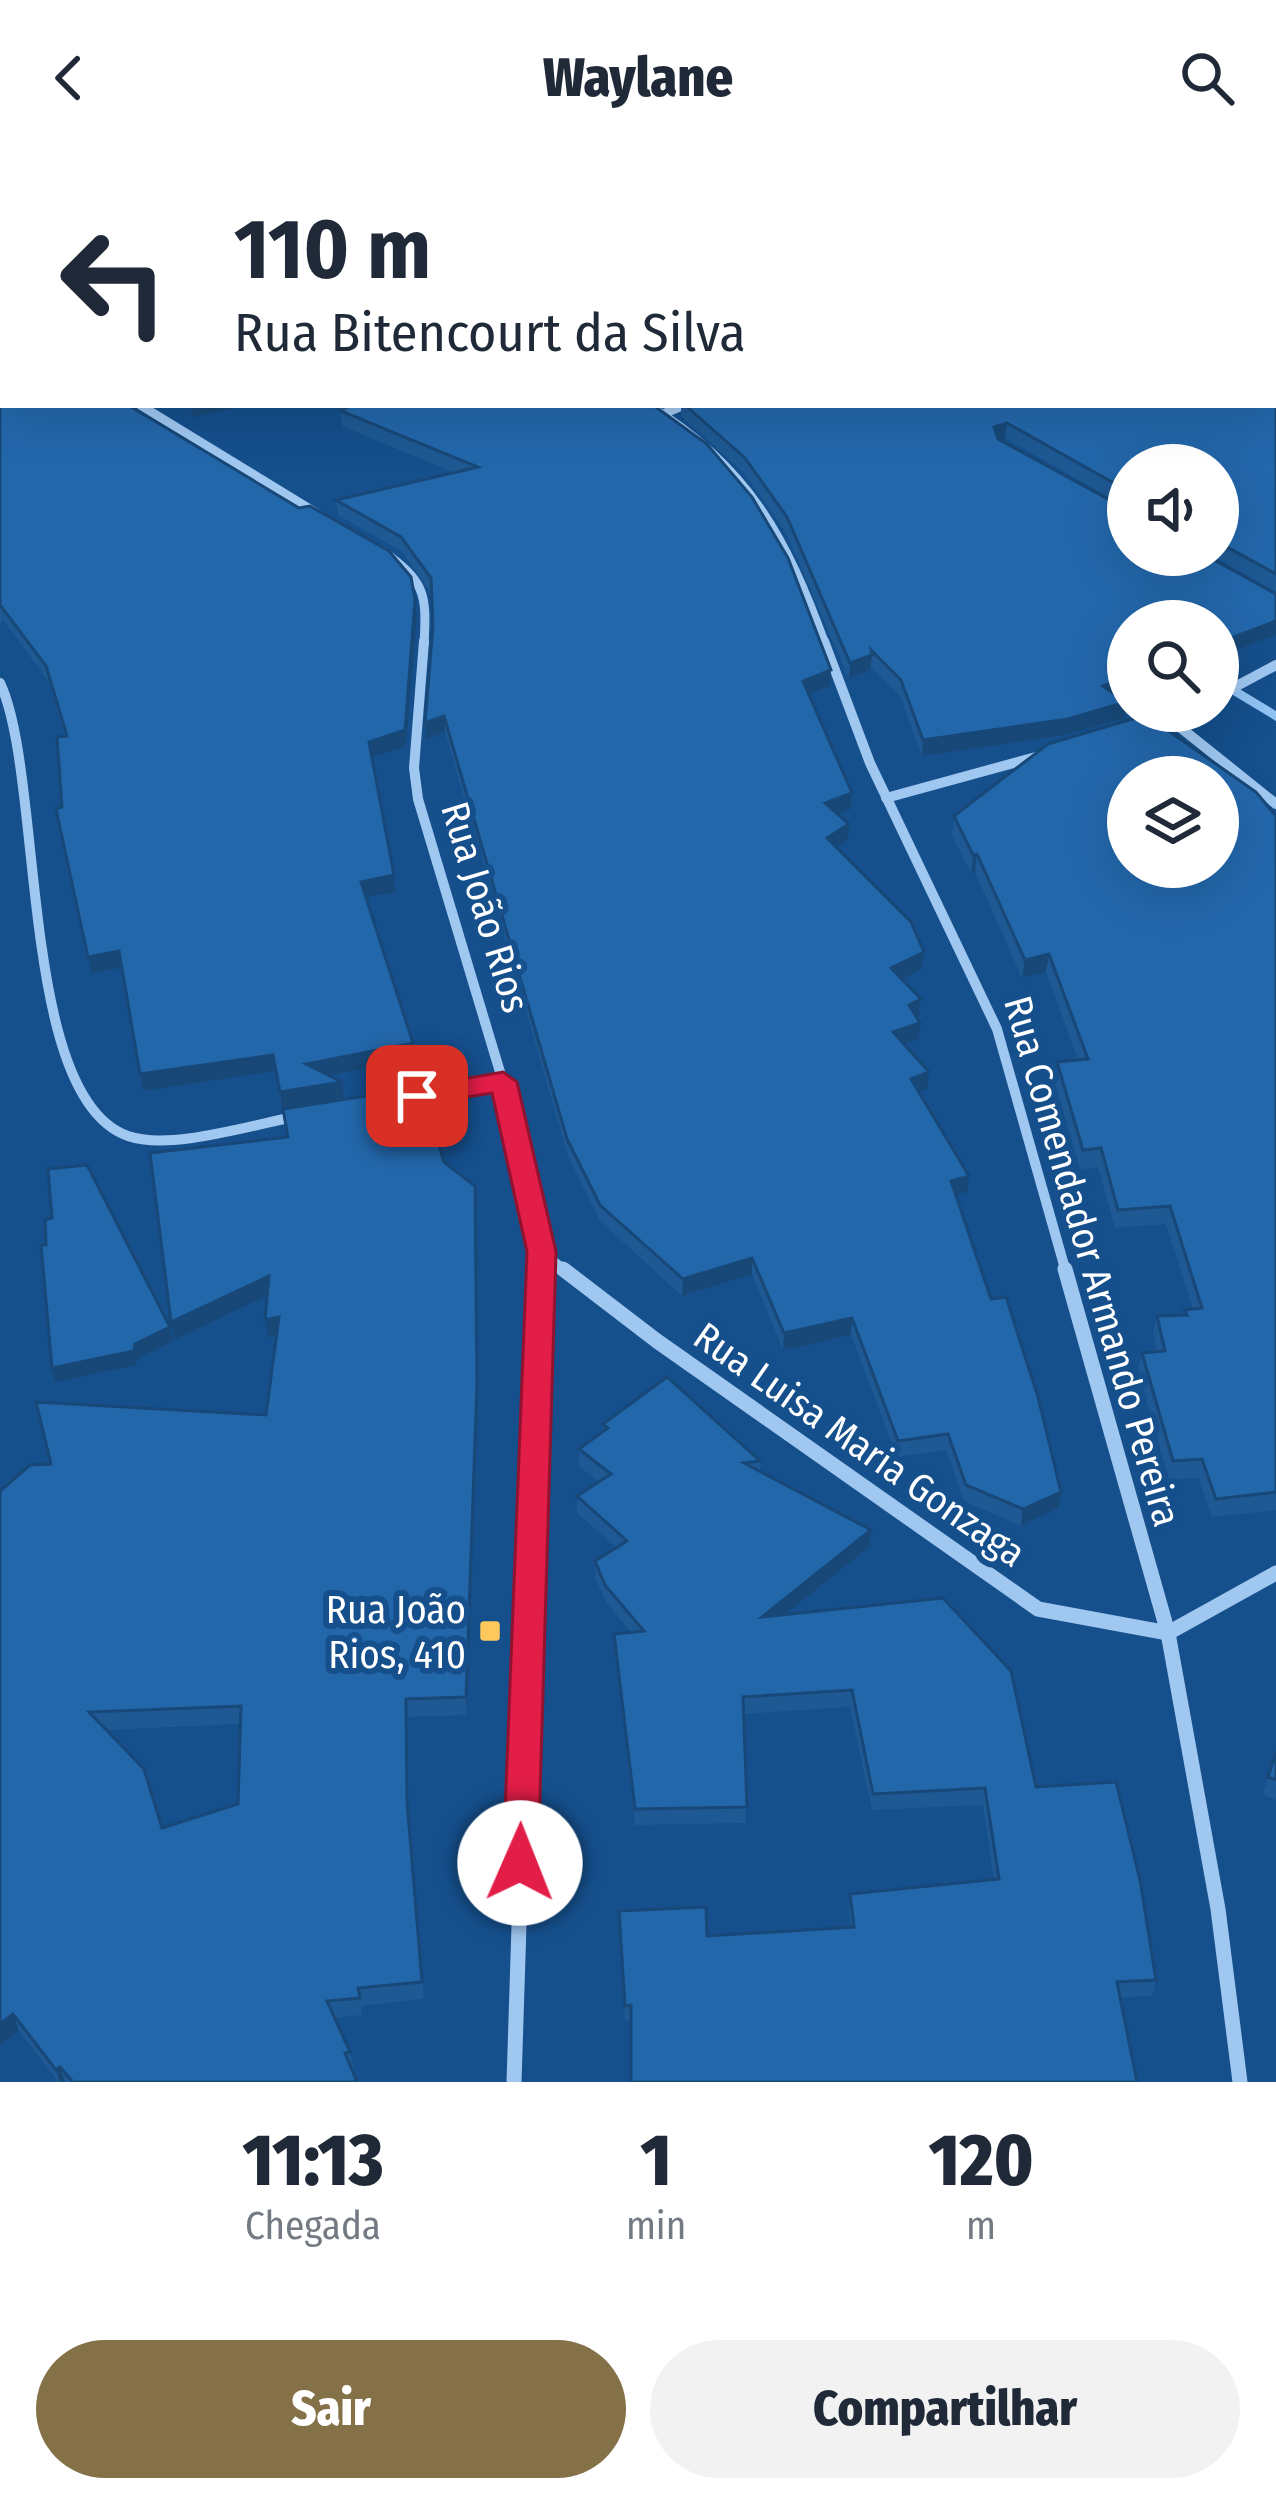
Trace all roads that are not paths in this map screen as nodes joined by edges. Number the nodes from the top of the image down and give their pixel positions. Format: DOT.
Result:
graph roads {
  1 [pos="145,408"];
  2 [pos="653,408"];
  3 [pos="677,408"];
  4 [pos="663,414"];
  5 [pos="322,517"];
  6 [pos="377,548"];
  7 [pos="1276,665"];
  8 [pos="0,683"];
  9 [pos="1239,685"];
  10 [pos="15,732"];
  11 [pos="1186,732"];
  12 [pos="0,744"];
  13 [pos="1044,755"];
  14 [pos="886,798"];
  15 [pos="1276,804"];
  16 [pos="503,1082"];
  17 [pos="366,1104"];
  18 [pos="320,1112"];
  19 [pos="542,1252"];
  20 [pos="1276,1573"];
  21 [pos="1168,1633"];
  22 [pos="514,2082"];
  23 [pos="1240,2082"];
  1 -- 5 [label="street"];
  2 -- 4 [label="street, Rua Comendador Armando Pereira"];
  3 -- 4 [label="street"];
  4 -- 14 [label="street, Rua Comendador Armando Pereira"];
  6 -- 16 [label="street, Rua João Rios"];
  7 -- 9 [label="street"];
  8 -- 10 [label="street"];
  10 -- 12 [label="street"];
  10 -- 18 [label="street"];
  11 -- 15 [label="street"];
  13 -- 14 [label="street"];
  14 -- 21 [label="street, Rua Comendador Armando Pereira"];
  16 -- 17 [label="street"];
  16 -- 19 [label="street, Rua João Rios"];
  19 -- 21 [label="street, Rua Luisa Maria Gonzaga"];
  19 -- 22 [label="street, Rua João Rios"];
  20 -- 21 [label="street"];
  21 -- 23 [label="street, Rua Comendador Armando Pereira"];
}
